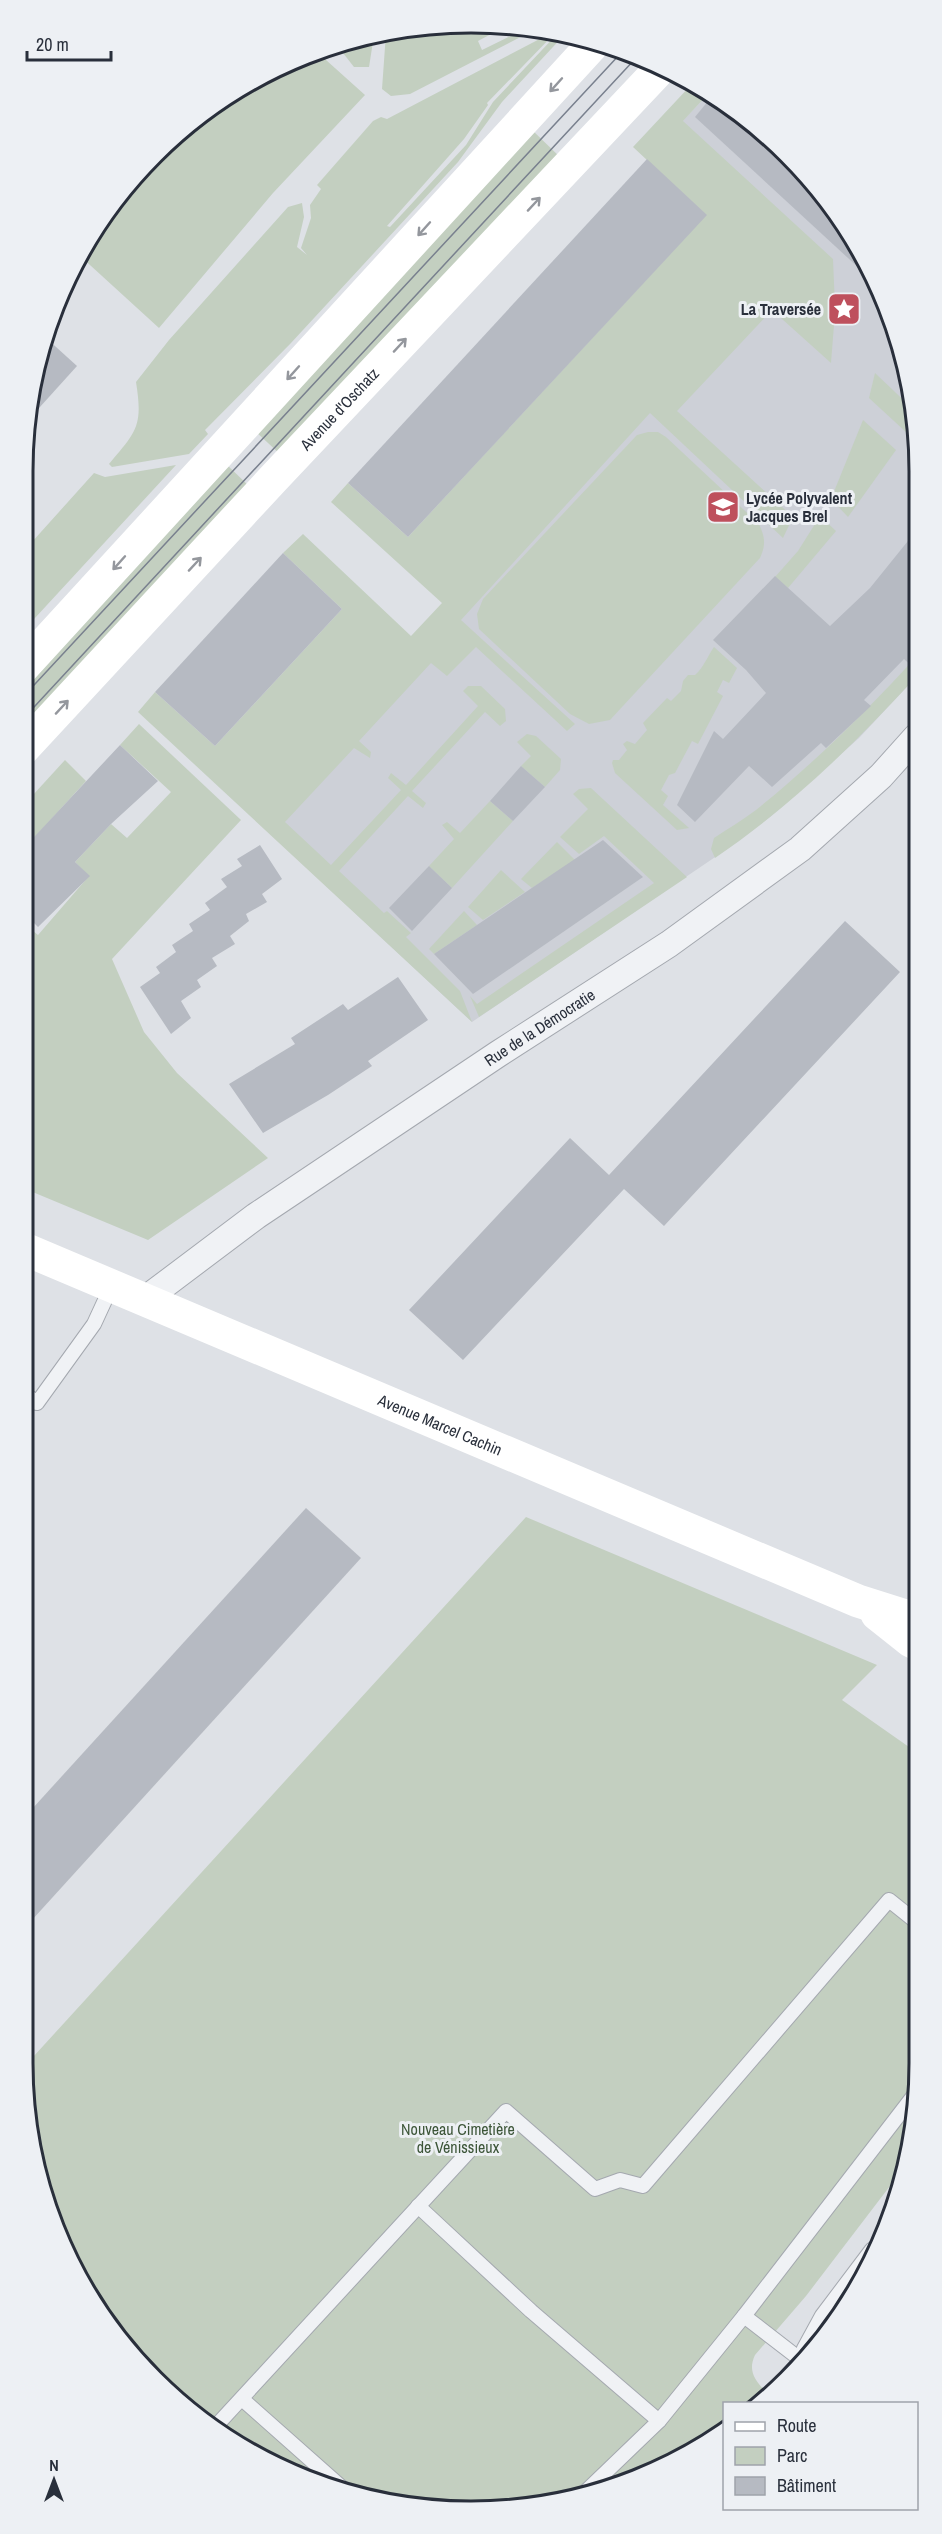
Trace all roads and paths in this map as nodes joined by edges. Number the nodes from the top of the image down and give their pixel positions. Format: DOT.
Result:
graph roads {
  1 [pos="588,49"];
  2 [pos="656,74"];
  3 [pos="33,656"];
  4 [pos="33,738"];
  5 [pos="909,745"];
  6 [pos="33,1253"];
  7 [pos="112,1286"];
  8 [pos="147,1298"];
  9 [pos="33,1400"];
  10 [pos="858,1601"];
  11 [pos="909,1617"];
  12 [pos="909,1639"];
  13 [pos="909,1916"];
  14 [pos="907,2105"];
  15 [pos="418,2206"];
  16 [pos="744,2316"];
  17 [pos="796,2356"];
  18 [pos="242,2398"];
  19 [pos="220,2421"];
  20 [pos="659,2421"];
  21 [pos="332,2479"];
  22 [pos="595,2483"];
  1 -- 3 [label="street, one-way"];
  4 -- 2 [label="street, Avenue d'Oschatz, one-way"];
  5 -- 8 [label="street, Rue de la Démocratie"];
  6 -- 7 [label="street, Avenue Marcel Cachin"];
  7 -- 8 [label="street, Avenue Marcel Cachin"];
  7 -- 9 [label="lane"];
  8 -- 10 [label="street, Avenue Marcel Cachin"];
  10 -- 11 [label="street, Avenue Marcel Cachin"];
  10 -- 12 [label="street, Avenue Marcel Cachin"];
  13 -- 15 [label="lane"];
  14 -- 16 [label="lane"];
  15 -- 18 [label="lane"];
  15 -- 20 [label="lane"];
  16 -- 17 [label="lane"];
  16 -- 20 [label="lane"];
  18 -- 19 [label="lane"];
  18 -- 21 [label="lane"];
  20 -- 22 [label="lane"];
}
